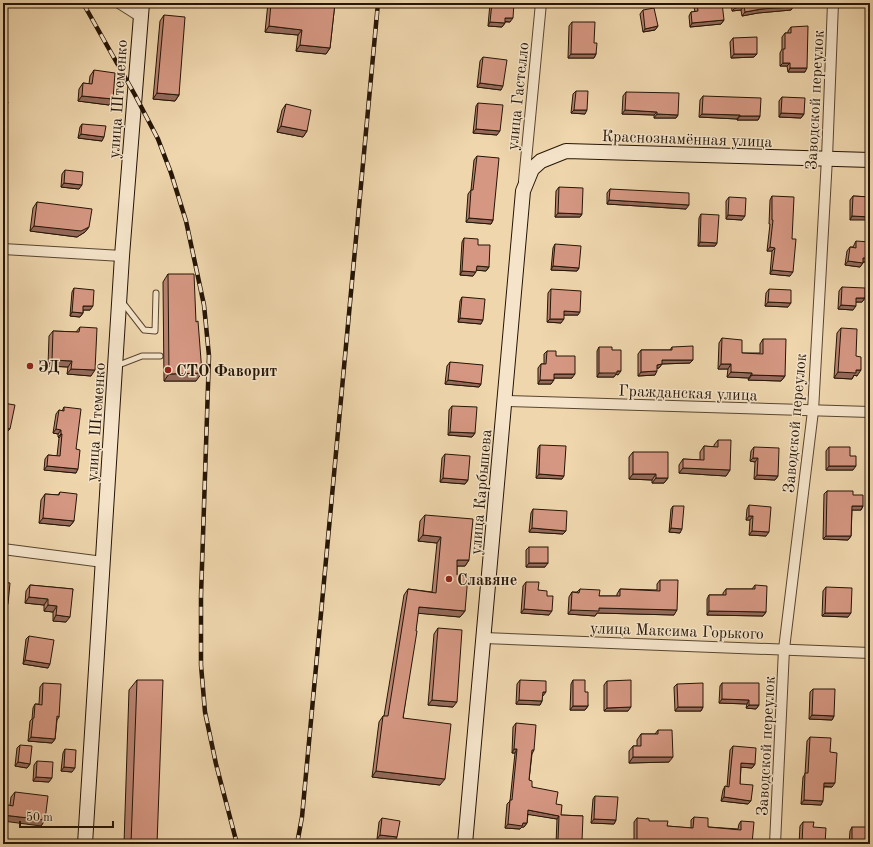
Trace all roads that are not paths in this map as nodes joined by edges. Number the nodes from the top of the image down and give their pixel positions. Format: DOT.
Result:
graph roads {
  1 [pos="119,3"];
  2 [pos="541,3"];
  3 [pos="833,3"];
  4 [pos="141,10"];
  5 [pos="827,158"];
  6 [pos="870,160"];
  7 [pos="522,191"];
  8 [pos="3,249"];
  9 [pos="122,256"];
  10 [pos="156,293"];
  11 [pos="120,299"];
  12 [pos="160,356"];
  13 [pos="115,367"];
  14 [pos="505,401"];
  15 [pos="813,411"];
  16 [pos="870,412"];
  17 [pos="3,549"];
  18 [pos="103,562"];
  19 [pos="484,638"];
  20 [pos="784,649"];
  21 [pos="870,652"];
  22 [pos="85,844"];
  23 [pos="465,844"];
  24 [pos="775,844"];
  1 -- 4 [label="street"];
  2 -- 7 [label="street, улица Гастелло"];
  3 -- 5 [label="street, Заводской переулок"];
  4 -- 9 [label="main road, улица Штеменко"];
  5 -- 6 [label="main road, Краснознамённая улица"];
  5 -- 7 [label="main road, Краснознамённая улица"];
  5 -- 15 [label="street, Заводской переулок"];
  7 -- 14 [label="main road, улица Карбышева"];
  8 -- 9 [label="street"];
  9 -- 11 [label="main road, улица Штеменко"];
  10 -- 11 [label="lane"];
  11 -- 13 [label="main road, улица Штеменко"];
  12 -- 13 [label="lane"];
  13 -- 18 [label="main road, улица Штеменко"];
  14 -- 15 [label="street, Гражданская улица"];
  14 -- 19 [label="main road, улица Карбышева"];
  15 -- 16 [label="street, Гражданская улица"];
  15 -- 20 [label="street, Заводской переулок"];
  17 -- 18 [label="street"];
  18 -- 22 [label="main road, улица Штеменко"];
  19 -- 20 [label="street, улица Максима Горького"];
  19 -- 23 [label="main road, улица Карбышева"];
  20 -- 21 [label="street, улица Максима Горького"];
  20 -- 24 [label="street, Заводской переулок"];
}
